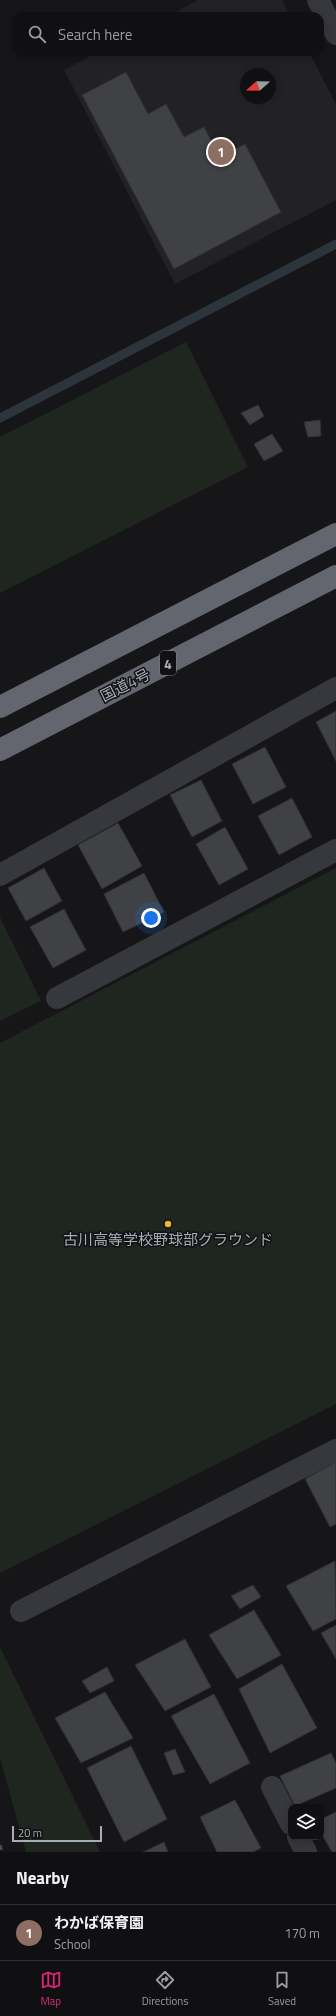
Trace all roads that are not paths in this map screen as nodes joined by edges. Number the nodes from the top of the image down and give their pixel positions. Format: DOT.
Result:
graph roads {
  1 [pos="318,0"];
  2 [pos="336,34"];
  3 [pos="336,534"];
  4 [pos="336,576"];
  5 [pos="336,688"];
  6 [pos="0,707"];
  7 [pos="0,750"];
  8 [pos="336,850"];
  9 [pos="0,875"];
  10 [pos="57,998"];
  11 [pos="336,1450"];
  12 [pos="21,1611"];
  13 [pos="272,1787"];
  14 [pos="288,1818"];
  15 [pos="300,1840"];
  16 [pos="306,1852"];
  1 -- 2 [label="street"];
  3 -- 6 [label="highway"];
  4 -- 7 [label="highway, 国道4号 / 4"];
  5 -- 9 [label="street"];
  8 -- 10 [label="street"];
  11 -- 12 [label="street"];
  13 -- 14 [label="street"];
  15 -- 16 [label="street"];
}
